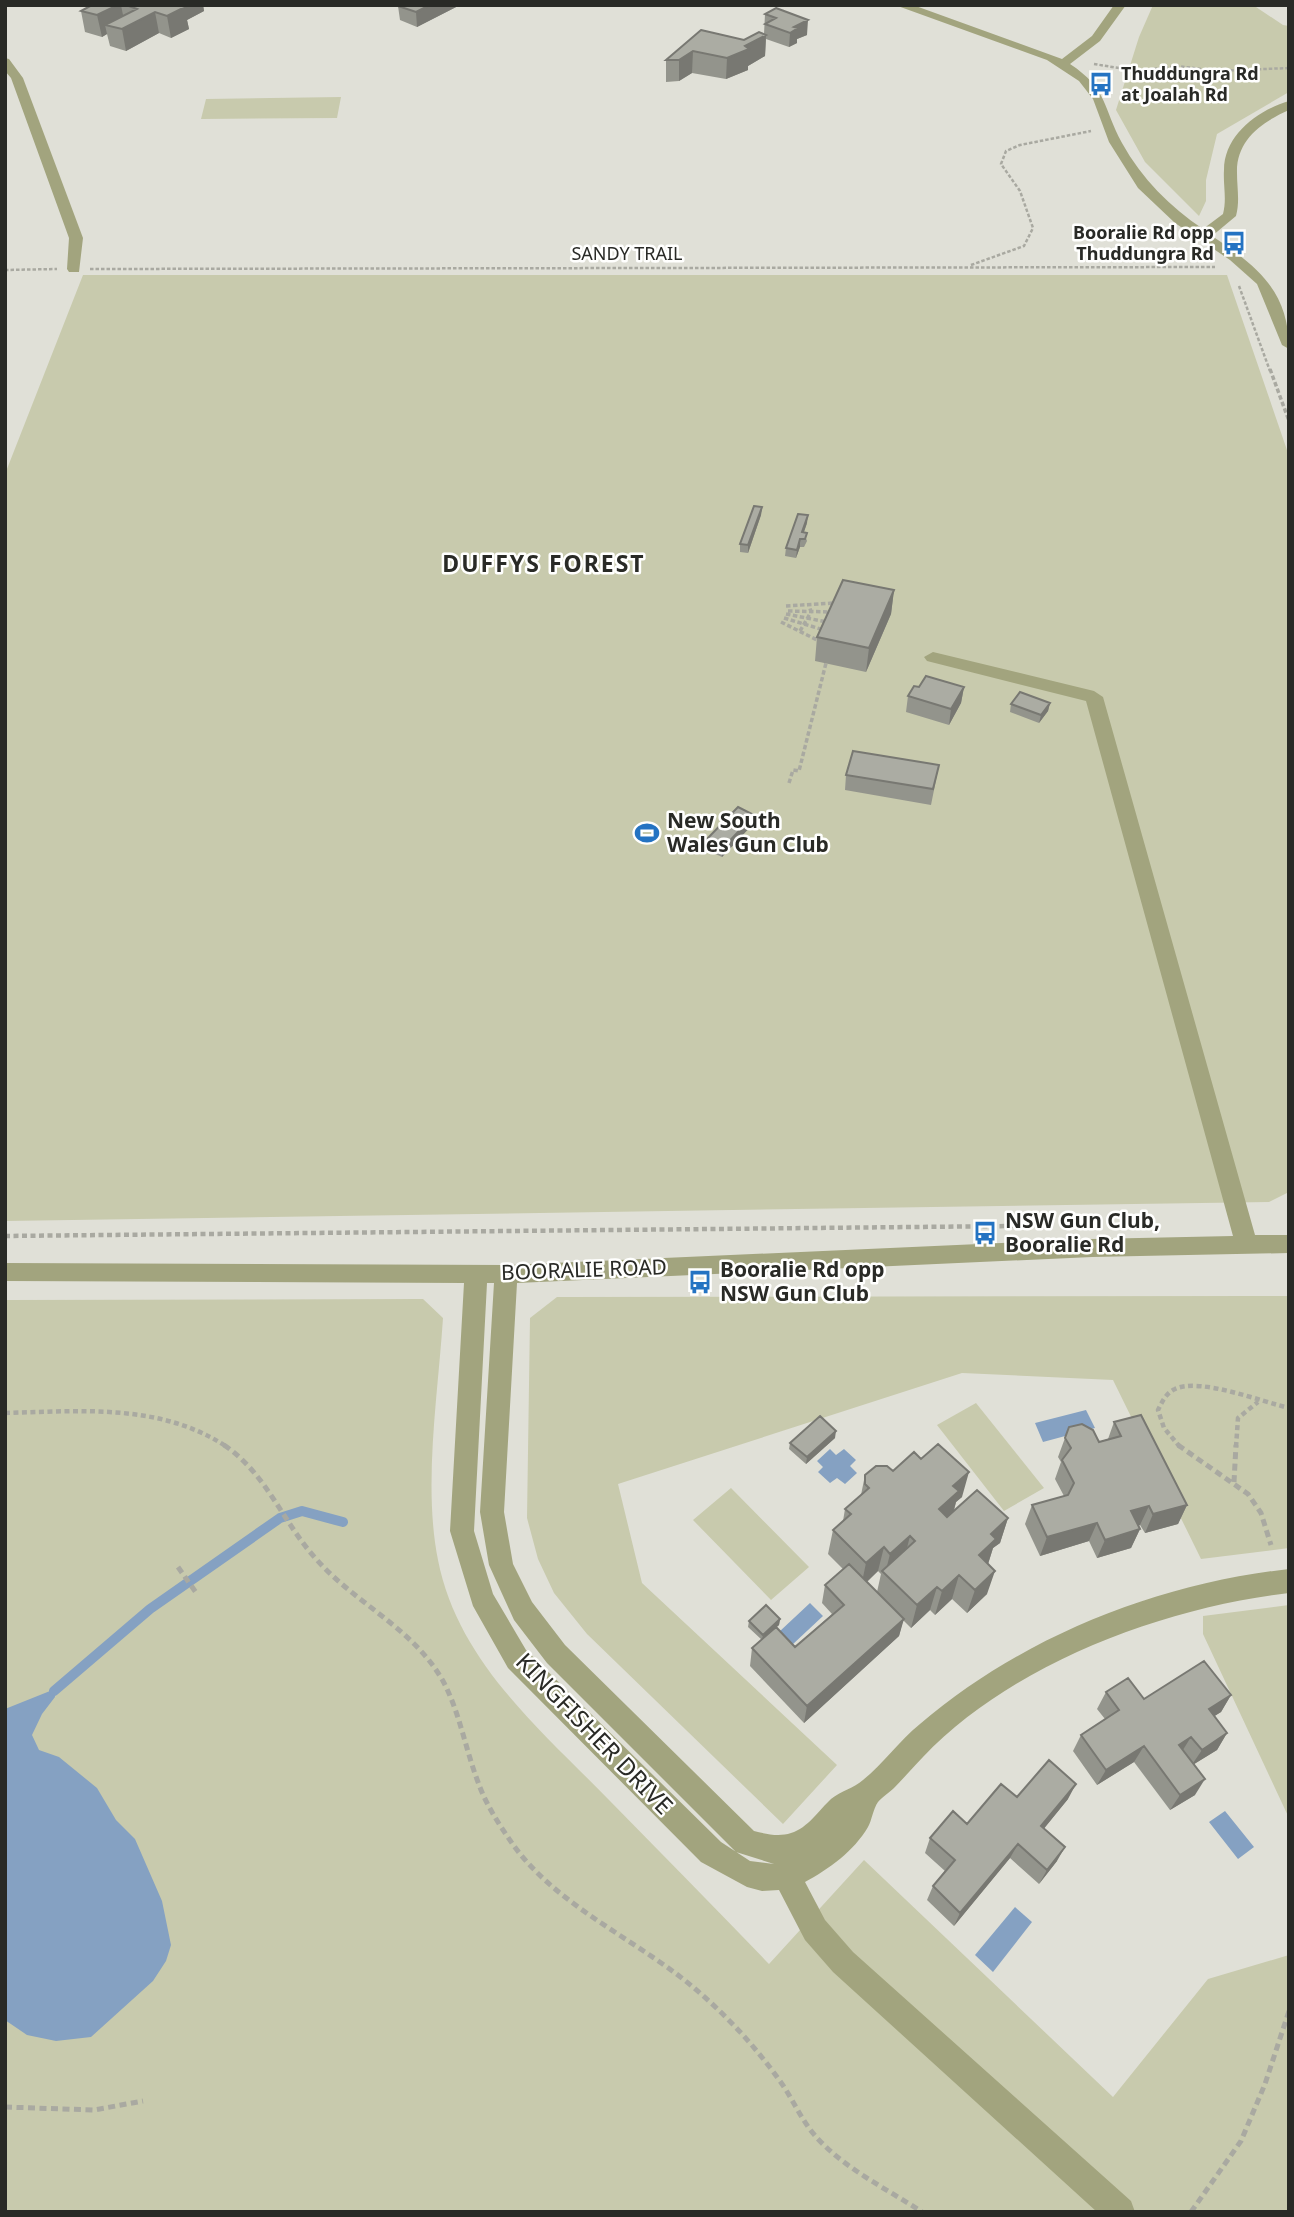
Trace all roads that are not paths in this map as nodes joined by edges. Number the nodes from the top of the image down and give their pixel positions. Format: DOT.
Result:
graph roads {
  1 [pos="901,5"];
  2 [pos="1120,5"];
  3 [pos="5,62"];
  4 [pos="1063,63"];
  5 [pos="1289,105"];
  6 [pos="1203,236"];
  7 [pos="74,269"];
  8 [pos="1289,345"];
  9 [pos="933,657"];
  10 [pos="1246,1244"];
  11 [pos="1289,1244"];
  12 [pos="5,1272"];
  13 [pos="475,1274"];
  14 [pos="506,1274"];
  15 [pos="1289,1581"];
  16 [pos="788,1861"];
  17 [pos="1120,2212"];
  1 -- 4 [label="street"];
  2 -- 4 [label="street"];
  3 -- 7 [label="street"];
  4 -- 6 [label="street"];
  5 -- 6 [label="street"];
  6 -- 8 [label="street"];
  9 -- 10 [label="street"];
  10 -- 11 [label="street, BOORALIE ROAD"];
  10 -- 14 [label="street, BOORALIE ROAD"];
  12 -- 13 [label="street, BOORALIE ROAD"];
  13 -- 14 [label="street, BOORALIE ROAD"];
  13 -- 16 [label="street, KINGFISHER DRIVE"];
  14 -- 16 [label="street, KINGFISHER DRIVE"];
  15 -- 16 [label="street"];
  16 -- 17 [label="street"];
}
